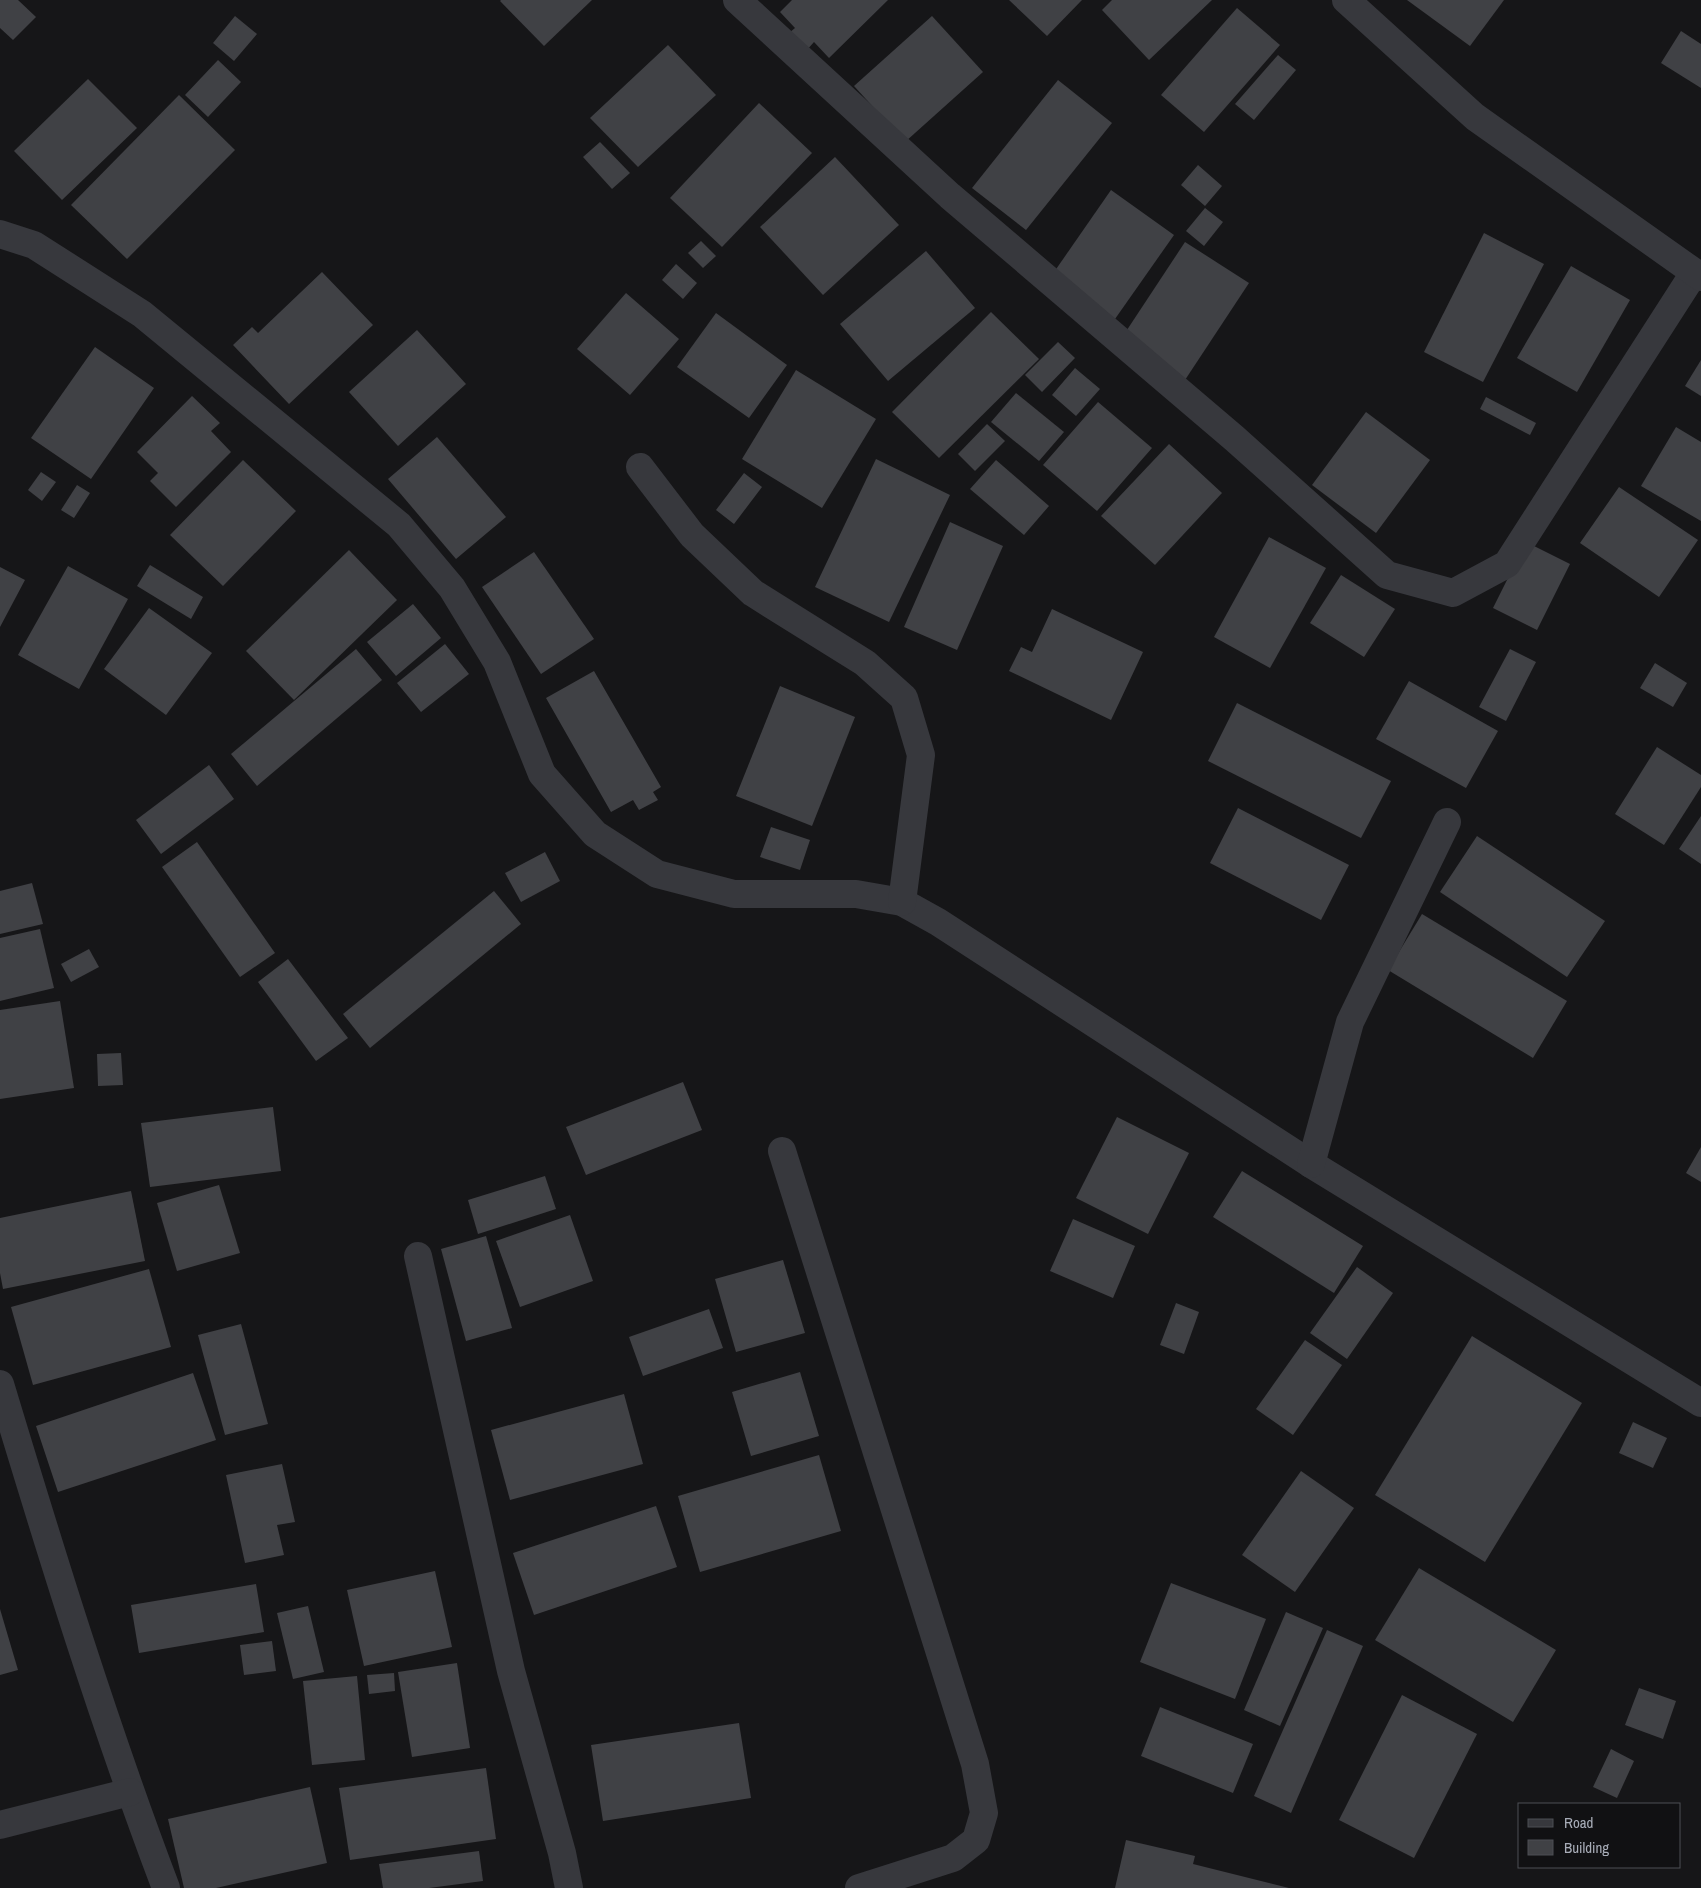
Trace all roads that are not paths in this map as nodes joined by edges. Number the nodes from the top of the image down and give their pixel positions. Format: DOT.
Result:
graph roads {
  1 [pos="737,0"];
  2 [pos="1346,0"];
  3 [pos="0,234"];
  4 [pos="1698,275"];
  5 [pos="640,467"];
  6 [pos="1447,822"];
  7 [pos="902,902"];
  8 [pos="782,1151"];
  9 [pos="1311,1164"];
  10 [pos="418,1256"];
  11 [pos="0,1384"];
  12 [pos="1701,1403"];
  13 [pos="130,1792"];
  14 [pos="0,1825"];
  15 [pos="166,1888"];
  16 [pos="569,1888"];
  17 [pos="859,1888"];
  1 -- 4 [label="street"];
  2 -- 4 [label="street"];
  3 -- 7 [label="street"];
  5 -- 7 [label="street"];
  6 -- 9 [label="street"];
  7 -- 9 [label="street"];
  8 -- 17 [label="street"];
  9 -- 12 [label="street"];
  10 -- 16 [label="street"];
  11 -- 13 [label="street"];
  13 -- 14 [label="street"];
  13 -- 15 [label="street"];
}
